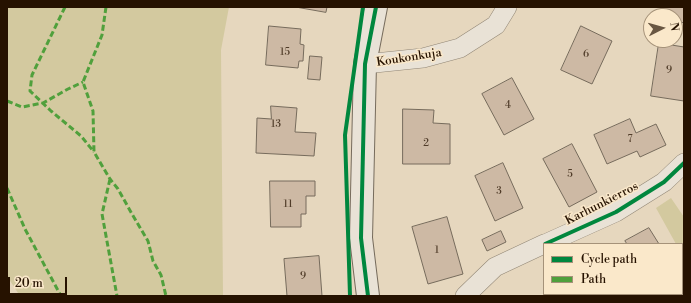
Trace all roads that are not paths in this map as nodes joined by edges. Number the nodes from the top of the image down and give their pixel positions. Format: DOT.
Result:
graph roads {
  1 [pos="376,7"];
  2 [pos="507,7"];
  3 [pos="365,64"];
  4 [pos="684,163"];
  5 [pos="546,243"];
  6 [pos="543,244"];
  7 [pos="368,296"];
  8 [pos="464,296"];
  1 -- 3 [label="street"];
  2 -- 3 [label="street, Koukonkuja"];
  3 -- 7 [label="street"];
  4 -- 5 [label="street, Karhunkierros"];
  6 -- 8 [label="street, Karhunkierros"];
}
